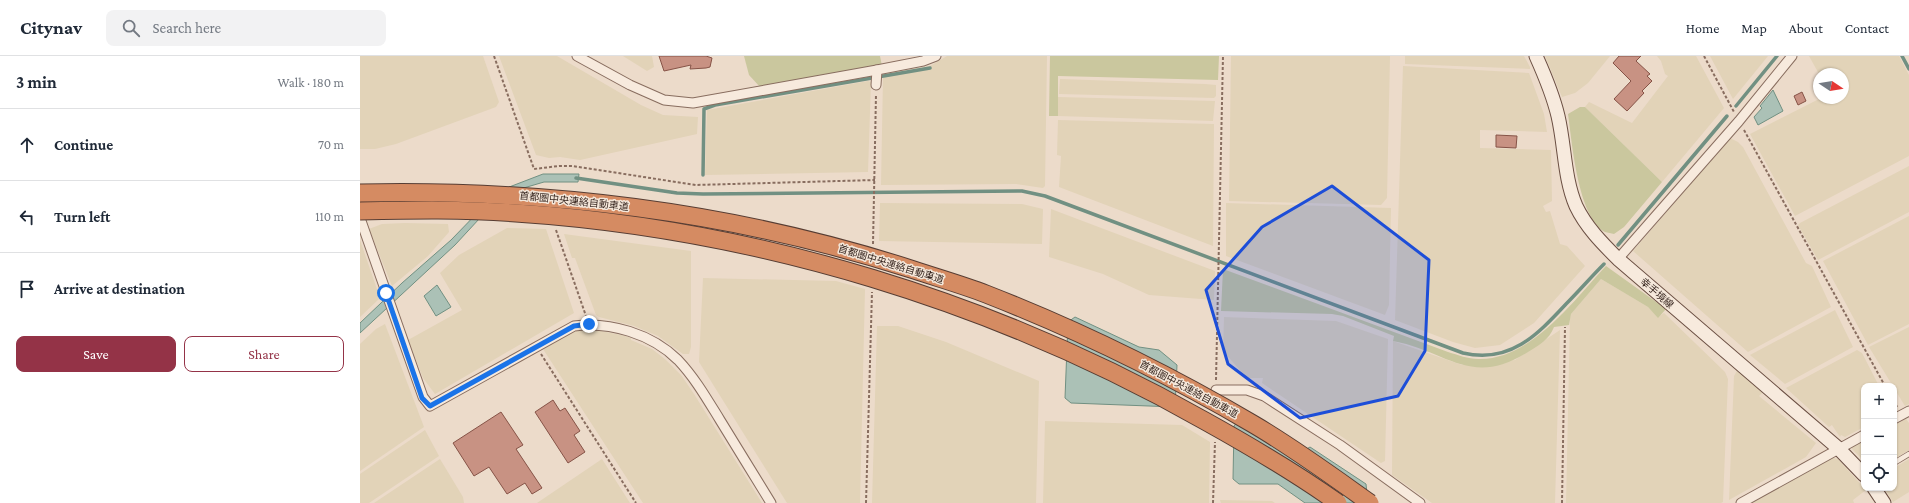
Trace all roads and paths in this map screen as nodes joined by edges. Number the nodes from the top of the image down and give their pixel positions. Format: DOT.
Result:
graph roads {
  1 [pos="494,56"];
  2 [pos="577,56"];
  3 [pos="936,56"];
  4 [pos="1223,56"];
  5 [pos="1536,56"];
  6 [pos="1704,56"];
  7 [pos="1792,56"];
  8 [pos="877,71"];
  9 [pos="876,85"];
  10 [pos="1739,121"];
  11 [pos="875,180"];
  12 [pos="360,193"];
  13 [pos="360,211"];
  14 [pos="360,218"];
  15 [pos="556,230"];
  16 [pos="873,250"];
  17 [pos="1618,259"];
  18 [pos="1218,270"];
  19 [pos="872,290"];
  20 [pos="589,324"];
  21 [pos="1565,327"];
  22 [pos="536,346"];
  23 [pos="1884,383"];
  24 [pos="1216,390"];
  25 [pos="1909,411"];
  26 [pos="1897,417"];
  27 [pos="1861,436"];
  28 [pos="1838,448"];
  29 [pos="1909,454"];
  30 [pos="1897,461"];
  31 [pos="1861,472"];
  32 [pos="1876,491"];
  33 [pos="636,503"];
  34 [pos="771,503"];
  35 [pos="866,503"];
  36 [pos="1338,503"];
  37 [pos="1370,503"];
  38 [pos="1420,503"];
  39 [pos="1562,503"];
  40 [pos="1741,503"];
  41 [pos="1884,503"];
  1 -- 11 [label="path"];
  2 -- 8 [label="street"];
  3 -- 8 [label="street"];
  4 -- 18 [label="path"];
  5 -- 17 [label="main road, 幸手境線"];
  6 -- 10 [label="path"];
  7 -- 10 [label="street"];
  8 -- 9 [label="street"];
  9 -- 11 [label="path"];
  10 -- 17 [label="street"];
  10 -- 23 [label="path"];
  11 -- 16 [label="path"];
  12 -- 37 [label="highway, 首都圏中央連絡自動車道, bridge"];
  13 -- 36 [label="highway, 首都圏中央連絡自動車道, bridge"];
  14 -- 22 [label="street"];
  15 -- 20 [label="path"];
  17 -- 28 [label="main road, 幸手境線"];
  19 -- 35 [label="path"];
  20 -- 22 [label="street"];
  20 -- 34 [label="street"];
  21 -- 39 [label="path"];
  22 -- 33 [label="path"];
  24 -- 38 [label="street"];
  25 -- 26 [label="street"];
  27 -- 28 [label="street"];
  28 -- 31 [label="main road, 幸手境線"];
  28 -- 40 [label="street"];
  29 -- 30 [label="lane"];
  32 -- 41 [label="main road"];
}
